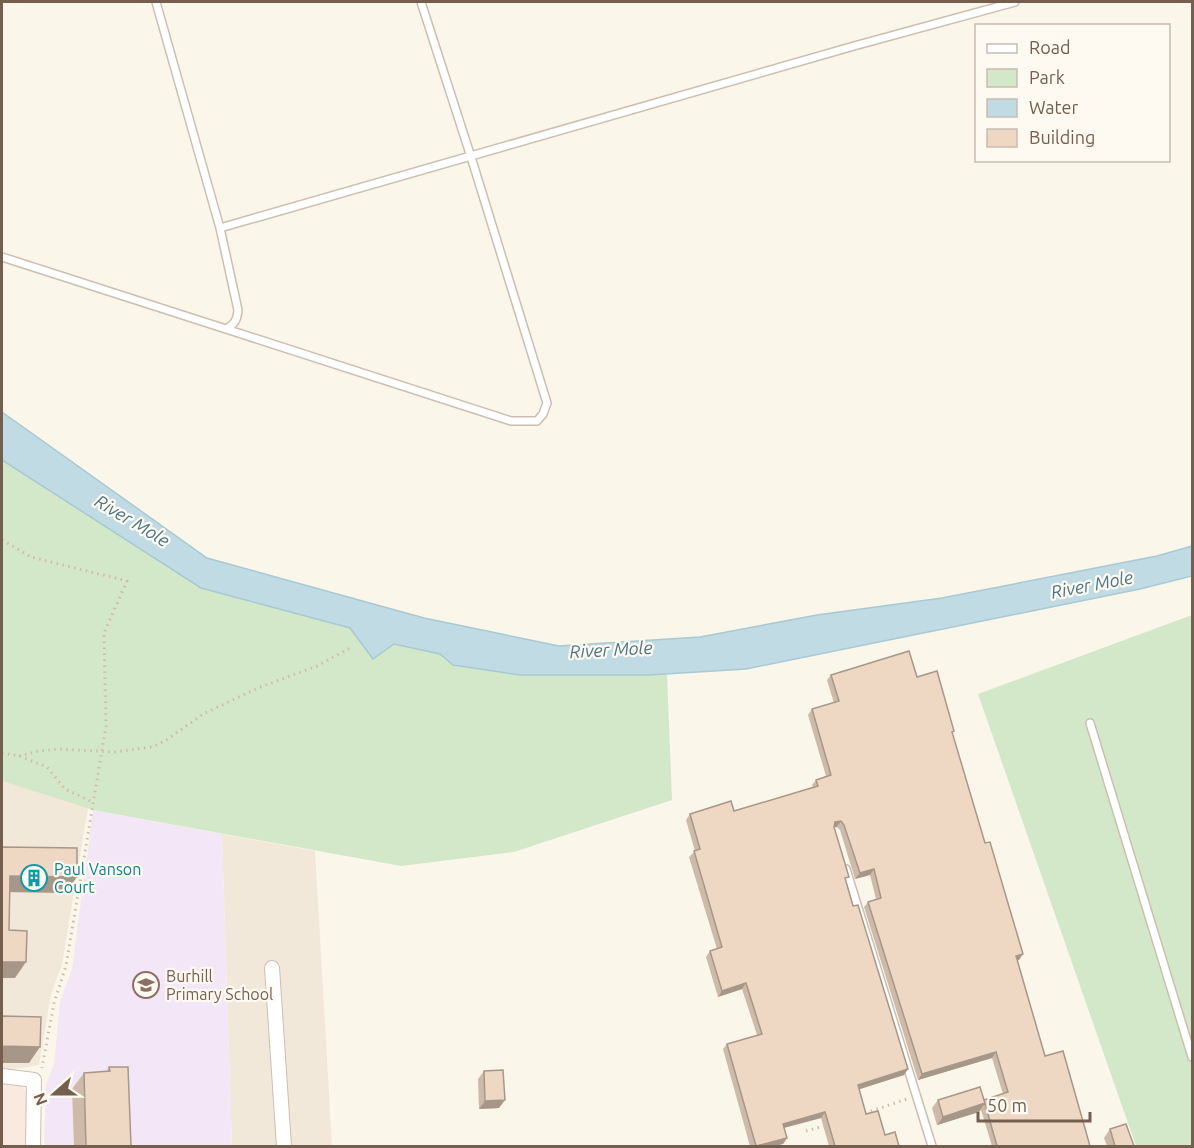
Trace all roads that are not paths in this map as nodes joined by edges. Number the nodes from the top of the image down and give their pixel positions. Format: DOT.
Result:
graph roads {
  1 [pos="156,2"];
  2 [pos="421,2"];
  3 [pos="1015,2"];
  4 [pos="471,157"];
  5 [pos="220,228"];
  6 [pos="2,257"];
  7 [pos="226,329"];
  8 [pos="1090,723"];
  9 [pos="845,865"];
  10 [pos="272,968"];
  11 [pos="1192,1057"];
  12 [pos="2,1076"];
  13 [pos="33,1146"];
  14 [pos="284,1146"];
  15 [pos="932,1146"];
  1 -- 5 [label="lane"];
  2 -- 4 [label="lane"];
  3 -- 4 [label="lane"];
  4 -- 5 [label="lane"];
  4 -- 7 [label="lane"];
  5 -- 7 [label="lane"];
  6 -- 7 [label="lane"];
  8 -- 11 [label="lane"];
  9 -- 15 [label="lane"];
  10 -- 14 [label="street"];
  12 -- 13 [label="street"];
}
